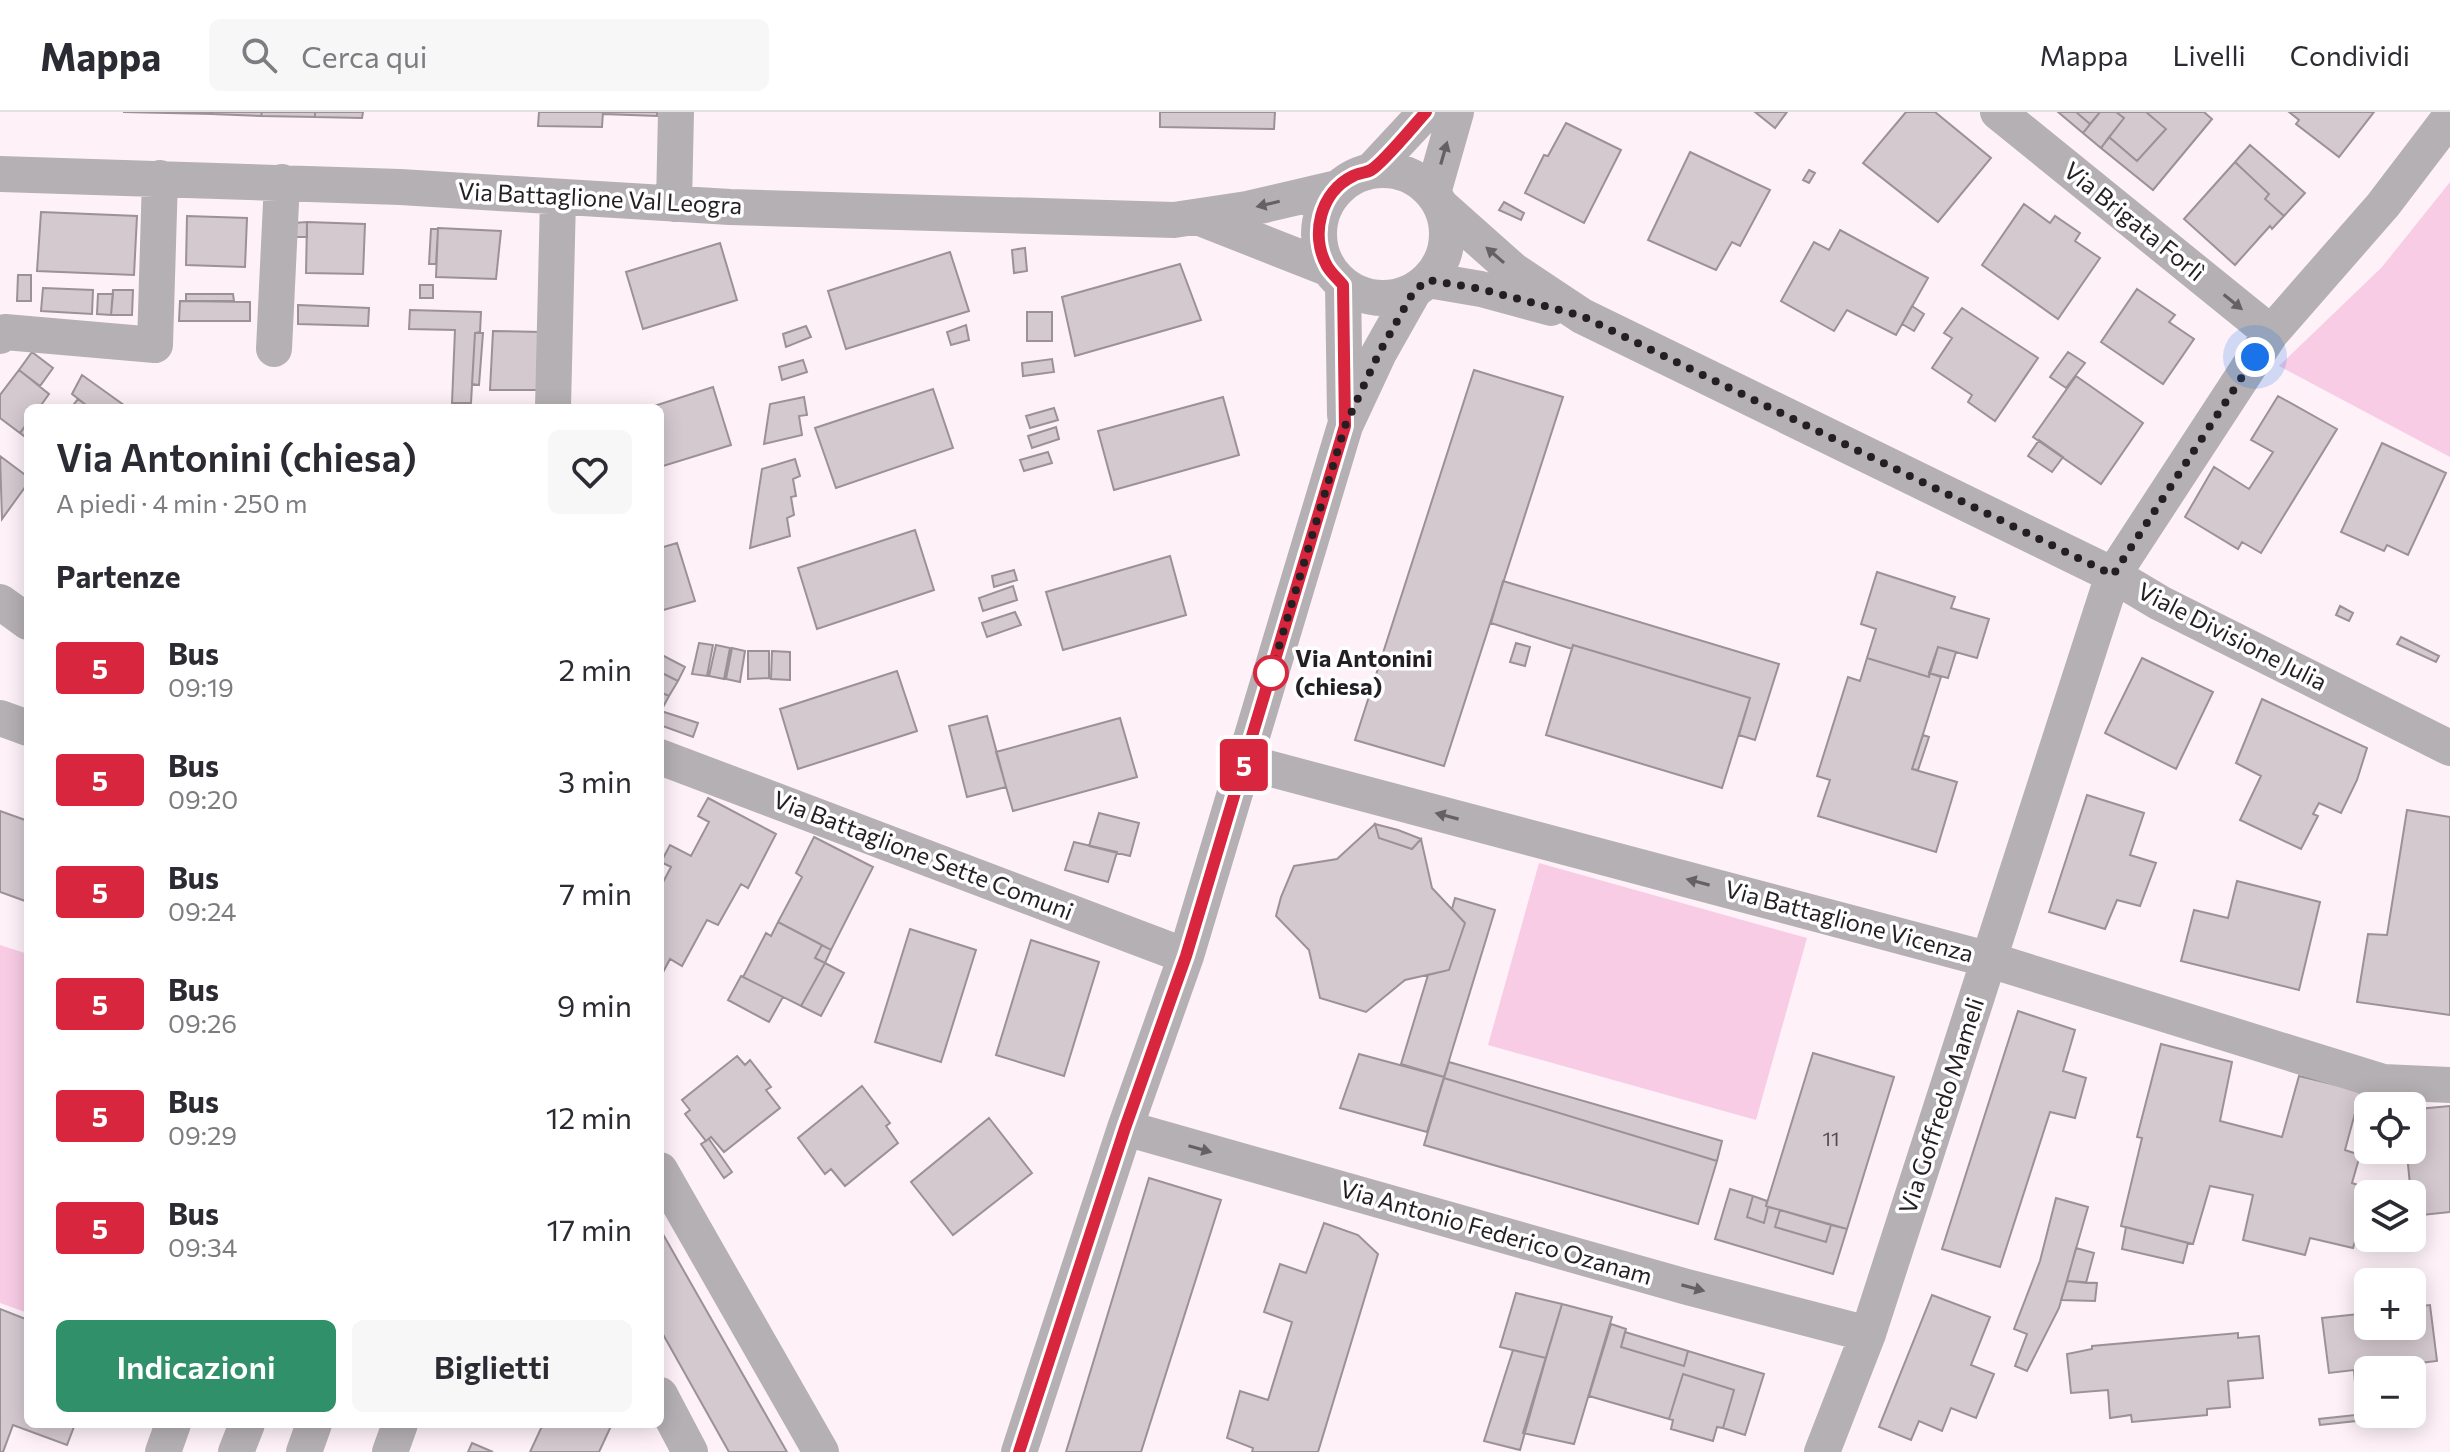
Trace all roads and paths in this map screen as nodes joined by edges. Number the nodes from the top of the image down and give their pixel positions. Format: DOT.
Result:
graph roads {
  1 [pos="676,112"];
  2 [pos="1426,112"];
  3 [pos="1456,112"];
  4 [pos="1998,112"];
  5 [pos="2450,117"];
  6 [pos="1372,170"];
  7 [pos="0,174"];
  8 [pos="160,178"];
  9 [pos="282,182"];
  10 [pos="1337,188"];
  11 [pos="558,198"];
  12 [pos="1437,200"];
  13 [pos="674,204"];
  14 [pos="1200,218"];
  15 [pos="1335,276"];
  16 [pos="1421,285"];
  17 [pos="1582,316"];
  18 [pos="2271,333"];
  19 [pos="0,336"];
  20 [pos="274,349"];
  21 [pos="553,404"];
  22 [pos="1345,426"];
  23 [pos="2113,575"];
  24 [pos="0,602"];
  25 [pos="24,619"];
  26 [pos="0,718"];
  27 [pos="24,727"];
  28 [pos="2450,748"];
  29 [pos="664,759"];
  30 [pos="1245,762"];
  31 [pos="1186,956"];
  32 [pos="1990,960"];
  33 [pos="2450,1085"];
  34 [pos="1125,1128"];
  35 [pos="664,1177"];
  36 [pos="1868,1334"];
  37 [pos="664,1403"];
  38 [pos="172,1428"];
  39 [pos="245,1428"];
  40 [pos="313,1428"];
  41 [pos="399,1428"];
  42 [pos="163,1452"];
  43 [pos="236,1452"];
  44 [pos="304,1452"];
  45 [pos="390,1452"];
  46 [pos="690,1452"];
  47 [pos="821,1452"];
  48 [pos="1019,1452"];
  49 [pos="1822,1452"];
  1 -- 13 [label="street"];
  2 -- 6 [label="street"];
  12 -- 3 [label="street, one-way"];
  4 -- 18 [label="street, Via Brigata Forlì, one-way"];
  5 -- 18 [label="street, Via Goffredo Mameli"];
  6 -- 10 [label="street"];
  6 -- 12 [label="street"];
  7 -- 8 [label="street, Via Battaglione Val Leogra"];
  8 -- 9 [label="street, Via Battaglione Val Leogra"];
  8 -- 19 [label="street"];
  9 -- 11 [label="street, Via Battaglione Val Leogra"];
  9 -- 20 [label="street"];
  10 -- 14 [label="street, Via Battaglione Val Leogra, one-way"];
  10 -- 15 [label="street"];
  11 -- 13 [label="street, Via Battaglione Val Leogra"];
  11 -- 21 [label="street"];
  12 -- 16 [label="street"];
  17 -- 12 [label="street, Viale Divisione Julia, one-way"];
  13 -- 14 [label="street, Via Battaglione Val Leogra"];
  14 -- 15 [label="street, Via Battaglione Val Leogra"];
  15 -- 16 [label="street"];
  15 -- 22 [label="street"];
  16 -- 17 [label="street, Viale Divisione Julia"];
  16 -- 22 [label="street"];
  17 -- 23 [label="street, Viale Divisione Julia"];
  18 -- 23 [label="street, Via Goffredo Mameli"];
  22 -- 30 [label="street"];
  23 -- 28 [label="street, Viale Divisione Julia"];
  23 -- 32 [label="street, Via Goffredo Mameli"];
  24 -- 25 [label="street"];
  26 -- 27 [label="street"];
  29 -- 31 [label="street, Via Battaglione Sette Comuni"];
  30 -- 31 [label="street"];
  32 -- 30 [label="street, Via Battaglione Vicenza, one-way"];
  31 -- 34 [label="street"];
  32 -- 33 [label="street, Via Battaglione Vicenza"];
  32 -- 36 [label="street, Via Goffredo Mameli"];
  34 -- 36 [label="street, Via Antonio Federico Ozanam, one-way"];
  34 -- 48 [label="street"];
  35 -- 47 [label="street"];
  36 -- 49 [label="street, Via Goffredo Mameli"];
  37 -- 46 [label="street"];
  38 -- 42 [label="street"];
  39 -- 43 [label="street"];
  40 -- 44 [label="street"];
  41 -- 45 [label="street"];
}
